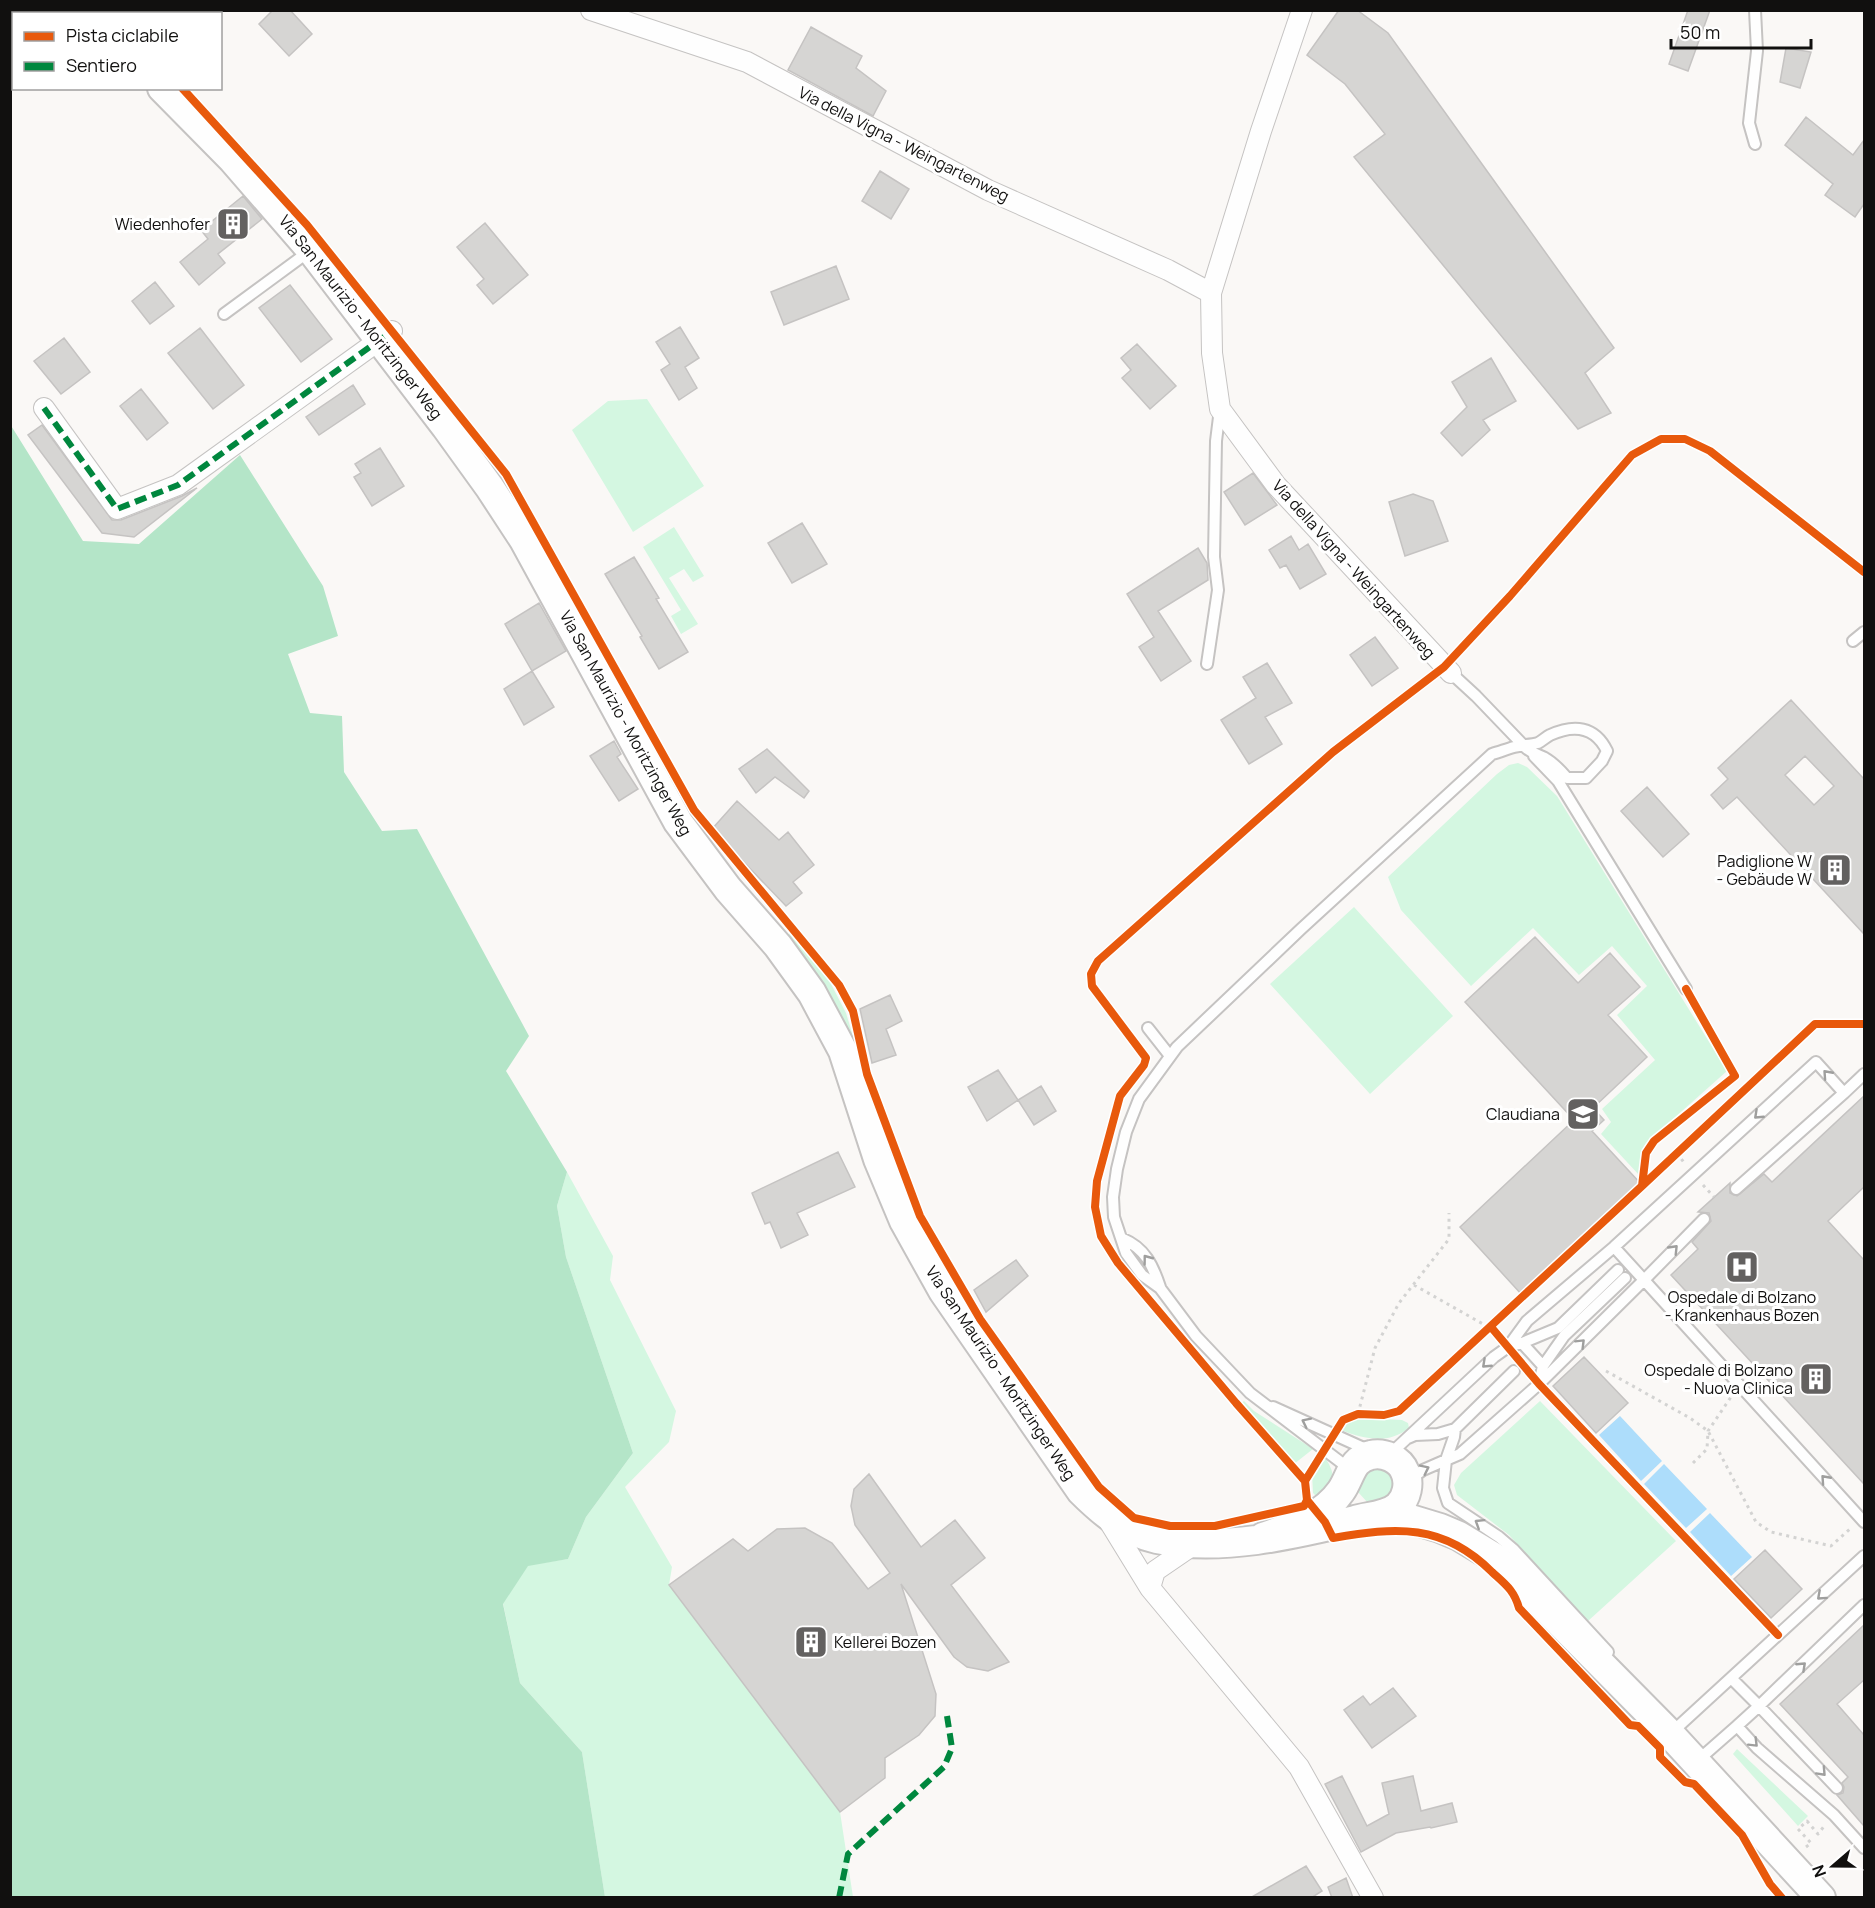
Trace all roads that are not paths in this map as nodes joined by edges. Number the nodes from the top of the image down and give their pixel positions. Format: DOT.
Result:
graph roads {
  1 [pos="591,10"];
  2 [pos="1302,10"];
  3 [pos="1755,10"];
  4 [pos="164,90"];
  5 [pos="1755,144"];
  6 [pos="311,250"];
  7 [pos="1211,293"];
  8 [pos="224,314"];
  9 [pos="386,335"];
  10 [pos="44,408"];
  11 [pos="1220,409"];
  12 [pos="1864,632"];
  13 [pos="1853,641"];
  14 [pos="1207,664"];
  15 [pos="1451,673"];
  16 [pos="1526,749"];
  17 [pos="1686,990"];
  18 [pos="1148,1028"];
  19 [pos="1170,1056"];
  20 [pos="1864,1074"];
  21 [pos="1844,1093"];
  22 [pos="1736,1190"];
  23 [pos="1704,1219"];
  24 [pos="1614,1247"];
  25 [pos="1644,1280"];
  26 [pos="1522,1343"];
  27 [pos="1508,1347"];
  28 [pos="1543,1366"];
  29 [pos="1514,1371"];
  30 [pos="1539,1384"];
  31 [pos="1262,1402"];
  32 [pos="1455,1429"];
  33 [pos="1390,1450"];
  34 [pos="1446,1460"];
  35 [pos="1349,1474"];
  36 [pos="1407,1482"];
  37 [pos="1381,1514"];
  38 [pos="1105,1516"];
  39 [pos="1863,1520"];
  40 [pos="1263,1537"];
  41 [pos="1194,1545"];
  42 [pos="1864,1556"];
  43 [pos="1150,1588"];
  44 [pos="1864,1605"];
  45 [pos="1617,1661"];
  46 [pos="1731,1678"];
  47 [pos="1759,1706"];
  48 [pos="1660,1716"];
  49 [pos="1737,1726"];
  50 [pos="1696,1763"];
  51 [pos="1837,1788"];
  52 [pos="1864,1848"];
  53 [pos="1373,1898"];
  54 [pos="1821,1898"];
  1 -- 7 [label="street, Via della Vigna - Weingartenweg"];
  2 -- 7 [label="street, Via della Vigna - Weingartenweg"];
  3 -- 5 [label="lane"];
  4 -- 6 [label="main road, Via San Maurizio - Moritzinger Weg"];
  6 -- 8 [label="lane"];
  6 -- 9 [label="main road, Via San Maurizio - Moritzinger Weg"];
  7 -- 11 [label="street, Via della Vigna - Weingartenweg"];
  9 -- 10 [label="street"];
  9 -- 38 [label="main road, Via San Maurizio - Moritzinger Weg"];
  11 -- 14 [label="lane, Via della Vigna - Weingartenweg"];
  11 -- 15 [label="street, Via della Vigna - Weingartenweg"];
  12 -- 13 [label="lane"];
  15 -- 16 [label="lane, Via della Vigna - Weingartenweg"];
  16 -- 16 [label="lane"];
  16 -- 17 [label="lane, Via della Vigna - Weingartenweg"];
  16 -- 19 [label="lane"];
  18 -- 19 [label="lane"];
  19 -- 31 [label="lane"];
  20 -- 21 [label="lane"];
  21 -- 22 [label="lane"];
  21 -- 24 [label="lane, one-way"];
  25 -- 23 [label="lane, one-way"];
  24 -- 25 [label="lane"];
  24 -- 27 [label="lane"];
  30 -- 25 [label="lane, one-way"];
  39 -- 25 [label="lane, one-way"];
  26 -- 27 [label="lane"];
  26 -- 28 [label="lane"];
  26 -- 28 [label="lane"];
  27 -- 33 [label="lane, one-way"];
  28 -- 30 [label="lane"];
  29 -- 32 [label="lane"];
  30 -- 34 [label="lane"];
  33 -- 31 [label="lane, one-way"];
  31 -- 35 [label="lane"];
  32 -- 33 [label="lane"];
  32 -- 34 [label="lane"];
  33 -- 35 [label="main road"];
  33 -- 36 [label="main road"];
  36 -- 34 [label="lane, one-way"];
  45 -- 34 [label="lane, one-way"];
  35 -- 37 [label="main road"];
  35 -- 40 [label="main road"];
  36 -- 37 [label="main road"];
  36 -- 48 [label="main road"];
  37 -- 40 [label="main road"];
  37 -- 48 [label="main road"];
  38 -- 41 [label="main road"];
  38 -- 43 [label="street, Via San Maurizio - Moritzinger Weg"];
  40 -- 41 [label="main road"];
  41 -- 43 [label="street"];
  42 -- 46 [label="lane, one-way"];
  43 -- 53 [label="street, Via San Maurizio - Moritzinger Weg"];
  47 -- 44 [label="lane, one-way"];
  46 -- 47 [label="lane"];
  46 -- 48 [label="lane"];
  47 -- 49 [label="lane"];
  47 -- 51 [label="lane, one-way"];
  48 -- 50 [label="main road"];
  49 -- 50 [label="lane"];
  49 -- 52 [label="lane, one-way"];
  50 -- 54 [label="main road"];
}
